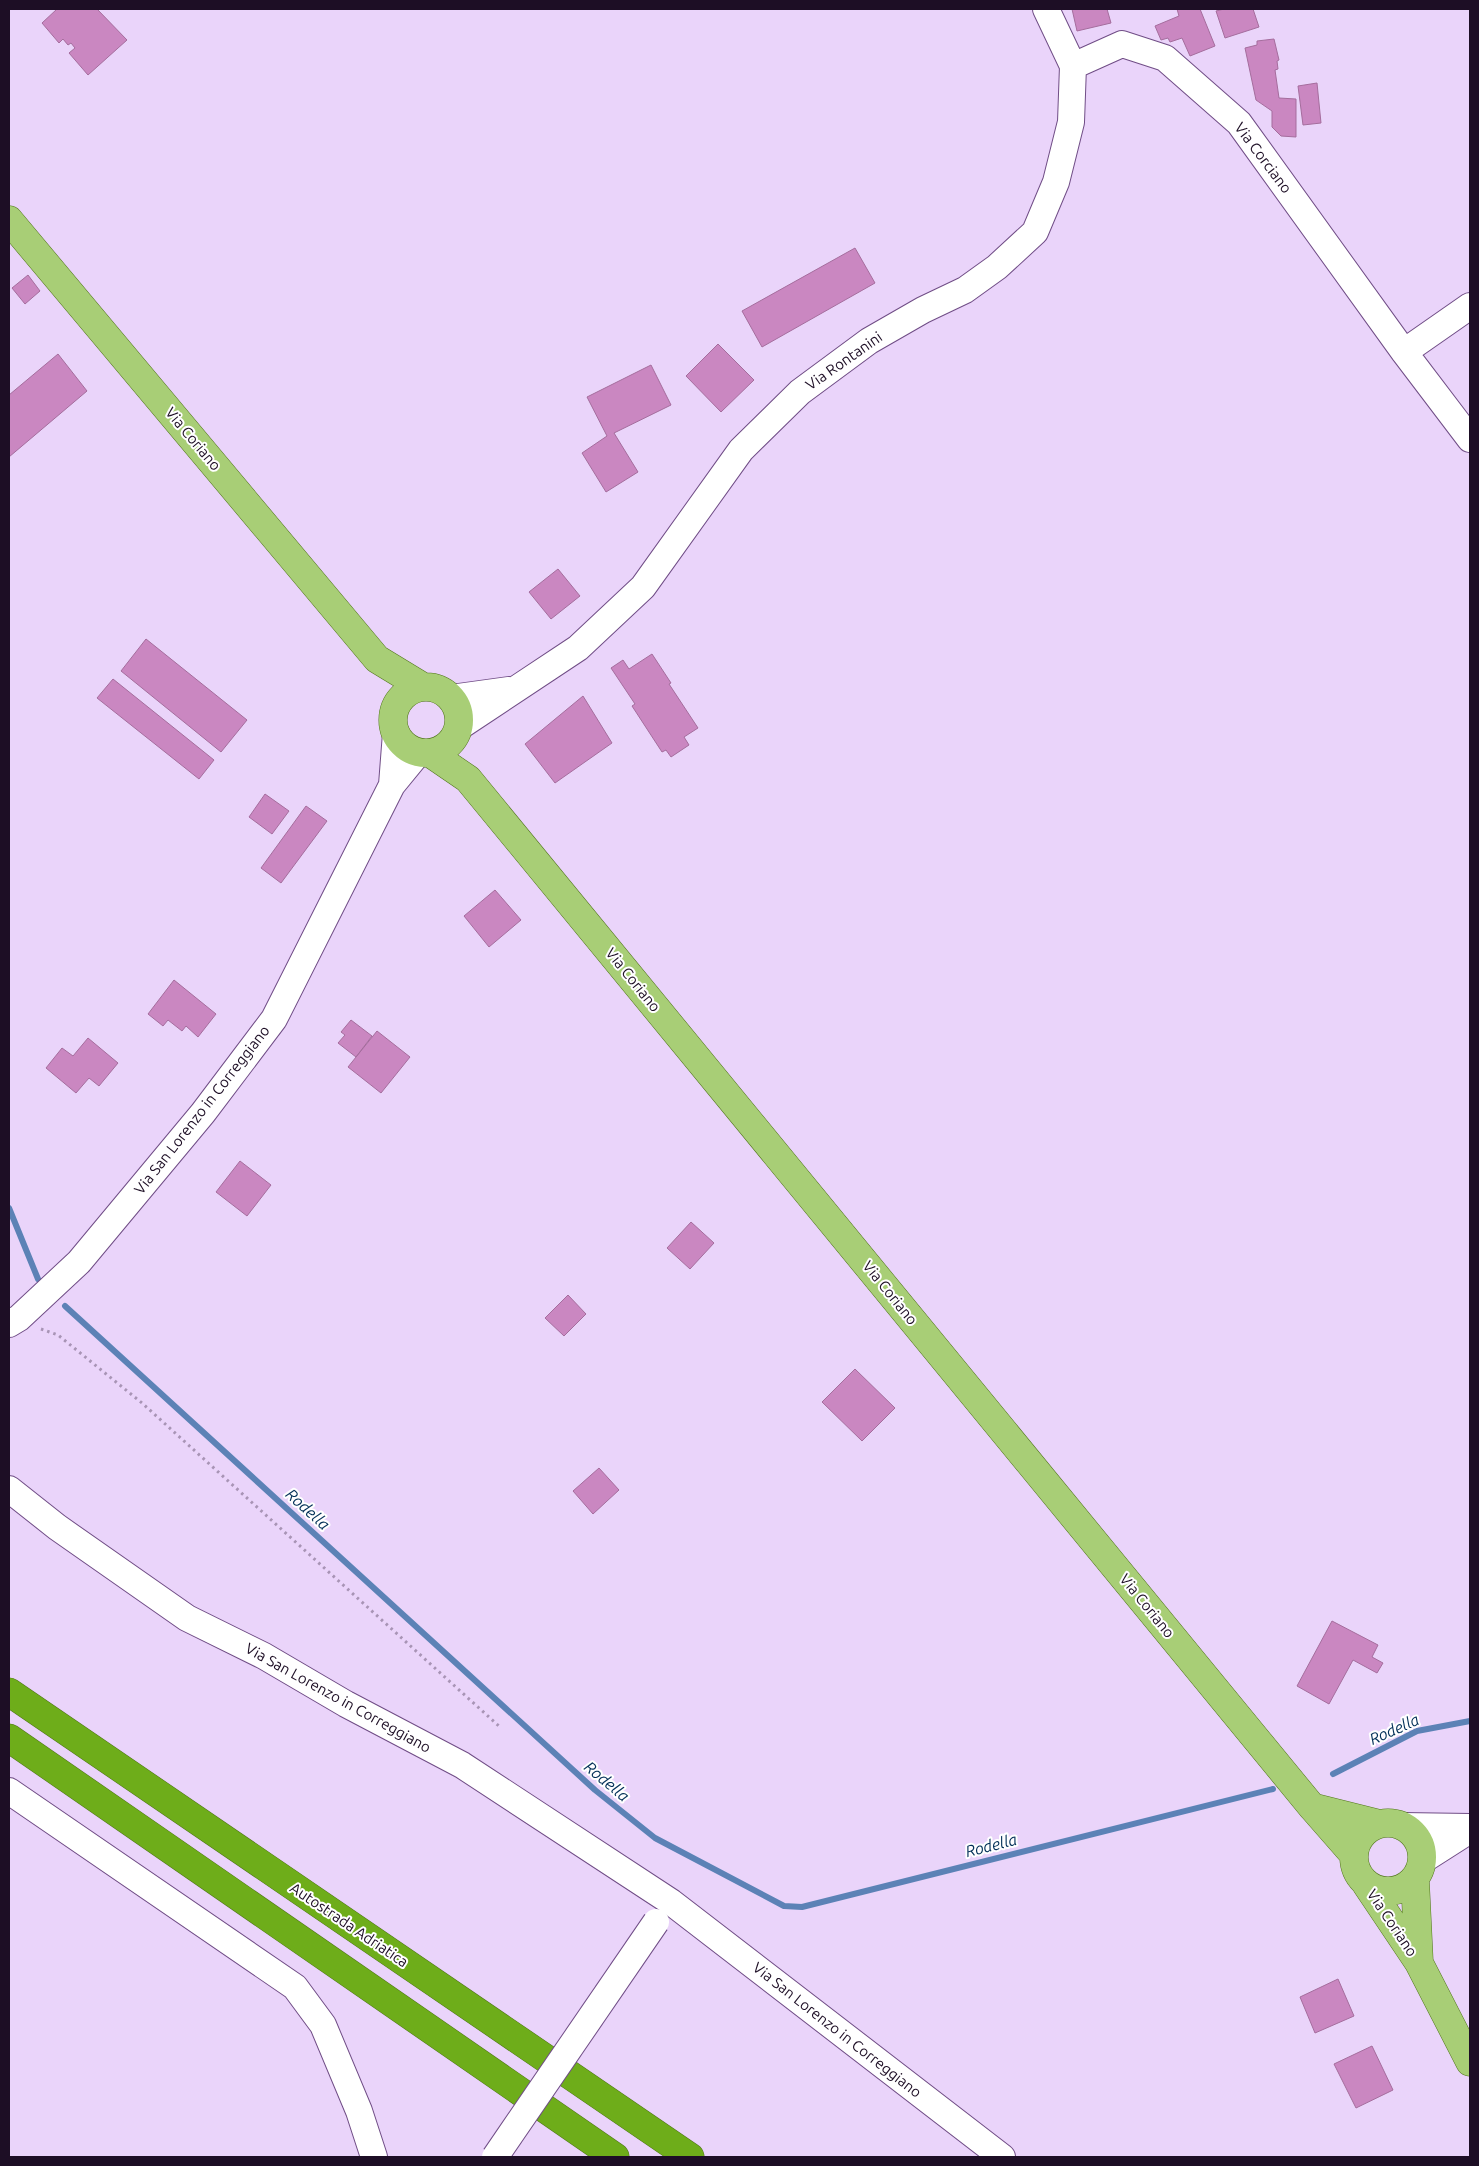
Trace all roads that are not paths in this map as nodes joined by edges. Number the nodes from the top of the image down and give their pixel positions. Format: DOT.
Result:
graph roads {
  1 [pos="1046,9"];
  2 [pos="1073,66"];
  3 [pos="9,220"];
  4 [pos="1470,306"];
  5 [pos="1404,352"];
  6 [pos="1470,438"];
  7 [pos="377,659"];
  8 [pos="423,687"];
  9 [pos="517,689"];
  10 [pos="451,698"];
  11 [pos="395,723"];
  12 [pos="457,732"];
  13 [pos="424,753"];
  14 [pos="468,778"];
  15 [pos="392,785"];
  16 [pos="11,1322"];
  17 [pos="9,1489"];
  18 [pos="9,1692"];
  19 [pos="9,1738"];
  20 [pos="9,1791"];
  21 [pos="1312,1807"];
  22 [pos="1391,1825"];
  23 [pos="1470,1829"];
  24 [pos="1354,1855"];
  25 [pos="1419,1870"];
  26 [pos="1366,1884"];
  27 [pos="664,1912"];
  28 [pos="1419,1963"];
  29 [pos="1470,2062"];
  30 [pos="374,2157"];
  31 [pos="495,2157"];
  32 [pos="614,2157"];
  33 [pos="690,2157"];
  34 [pos="1002,2157"];
  1 -- 2 [label="street, Via Rontanini"];
  2 -- 5 [label="street, Via Corciano"];
  2 -- 9 [label="street, Via Rontanini"];
  3 -- 7 [label="main road, Via Coriano"];
  4 -- 5 [label="street"];
  5 -- 6 [label="street, Via Corciano"];
  7 -- 8 [label="main road, Via Coriano"];
  7 -- 11 [label="main road, Via Coriano"];
  8 -- 10 [label="main road"];
  8 -- 11 [label="main road"];
  9 -- 10 [label="street, Via Rontanini"];
  9 -- 12 [label="street, Via Rontanini"];
  10 -- 12 [label="main road"];
  11 -- 13 [label="main road"];
  11 -- 15 [label="street, Via San Lorenzo in Correggiano"];
  12 -- 13 [label="main road"];
  12 -- 14 [label="main road, Via Coriano"];
  13 -- 14 [label="main road, Via Coriano"];
  13 -- 15 [label="street, Via San Lorenzo in Correggiano"];
  14 -- 21 [label="main road, Via Coriano"];
  15 -- 16 [label="street, Via San Lorenzo in Correggiano"];
  17 -- 27 [label="street, Via San Lorenzo in Correggiano"];
  18 -- 33 [label="highway, Autostrada Adriatica"];
  19 -- 32 [label="highway"];
  20 -- 30 [label="street"];
  21 -- 22 [label="main road"];
  21 -- 24 [label="main road, Via Coriano"];
  22 -- 23 [label="street"];
  22 -- 24 [label="main road"];
  22 -- 25 [label="main road"];
  23 -- 25 [label="street"];
  24 -- 26 [label="main road"];
  25 -- 26 [label="main road"];
  25 -- 28 [label="main road, Via Coriano"];
  26 -- 28 [label="main road, Via Coriano"];
  27 -- 31 [label="street, bridge"];
  27 -- 34 [label="street, Via San Lorenzo in Correggiano"];
  28 -- 29 [label="main road, Via Coriano"];
}
